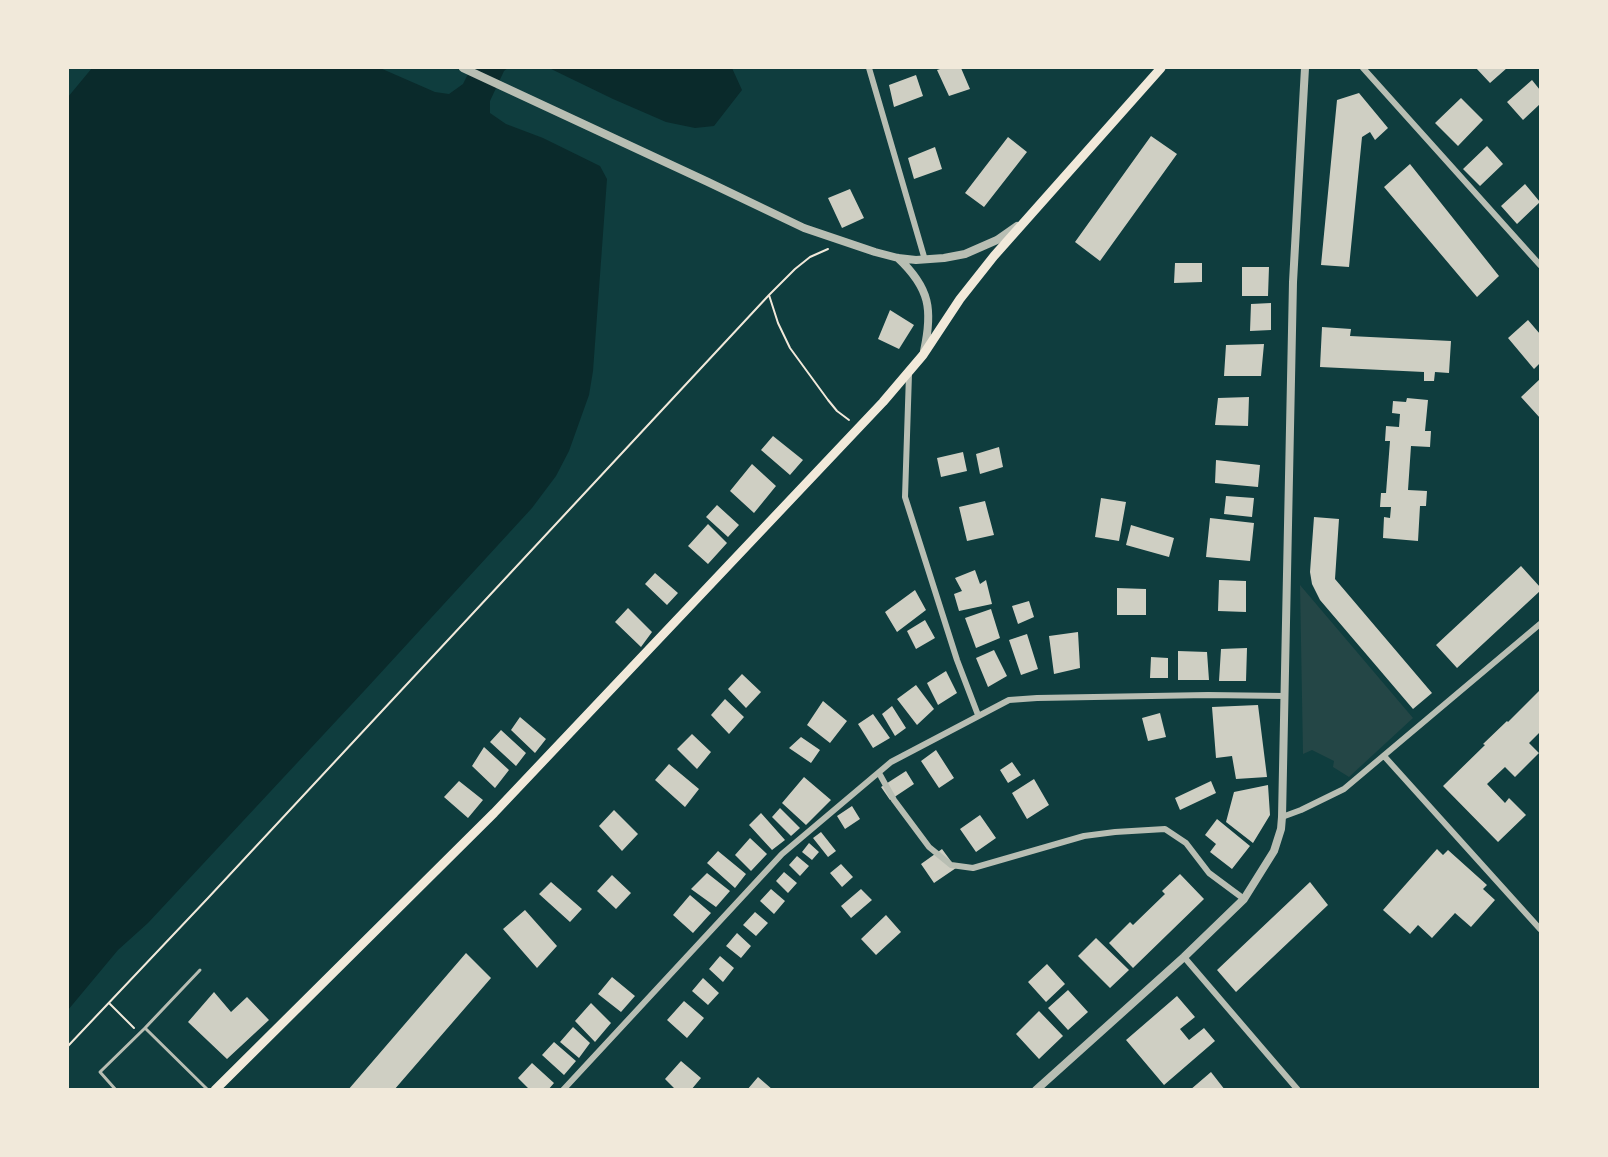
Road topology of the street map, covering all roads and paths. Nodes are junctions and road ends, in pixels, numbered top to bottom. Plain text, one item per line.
1 (463, 68) edge
2 (869, 68) edge
3 (1161, 68) edge
4 (1305, 68) edge
5 (1363, 68) edge
6 (1026, 220) junction
7 (845, 241) junction
8 (898, 258) junction
9 (925, 260) junction
10 (1540, 265) edge
11 (769, 295) junction
12 (923, 356) junction
13 (909, 374) junction
14 (860, 427) junction
15 (1540, 624) edge
16 (1284, 696) junction
17 (978, 715) junction
18 (1384, 756) junction
19 (879, 773) junction
20 (1282, 817) junction
21 (1244, 899) junction
22 (1540, 929) edge
23 (1184, 957) junction
24 (200, 970) dead end
25 (109, 1003) junction
26 (145, 1028) junction
27 (140, 1033) junction
28 (68, 1046) edge
29 (116, 1089) edge
30 (208, 1089) edge
31 (215, 1089) edge
32 (563, 1089) edge
33 (1036, 1089) edge
34 (1298, 1089) edge

1 - 7 street
2 - 9 street
3 - 6 main road
4 - 16 street
5 - 10 street
6 - 9 street
6 - 12 main road
7 - 8 street
7 - 11 path
8 - 9 street
8 - 12 street
11 - 14 path
11 - 25 path
12 - 13 main road
13 - 14 main road
13 - 17 street
14 - 31 main road
15 - 18 street
16 - 17 street
16 - 20 street
17 - 19 street
18 - 20 street
18 - 22 street
19 - 21 street
19 - 32 street
20 - 21 street
21 - 23 street
23 - 33 street
23 - 34 street
24 - 26 lane
25 - 27 path
25 - 28 path
26 - 27 lane
26 - 30 lane
27 - 29 lane

